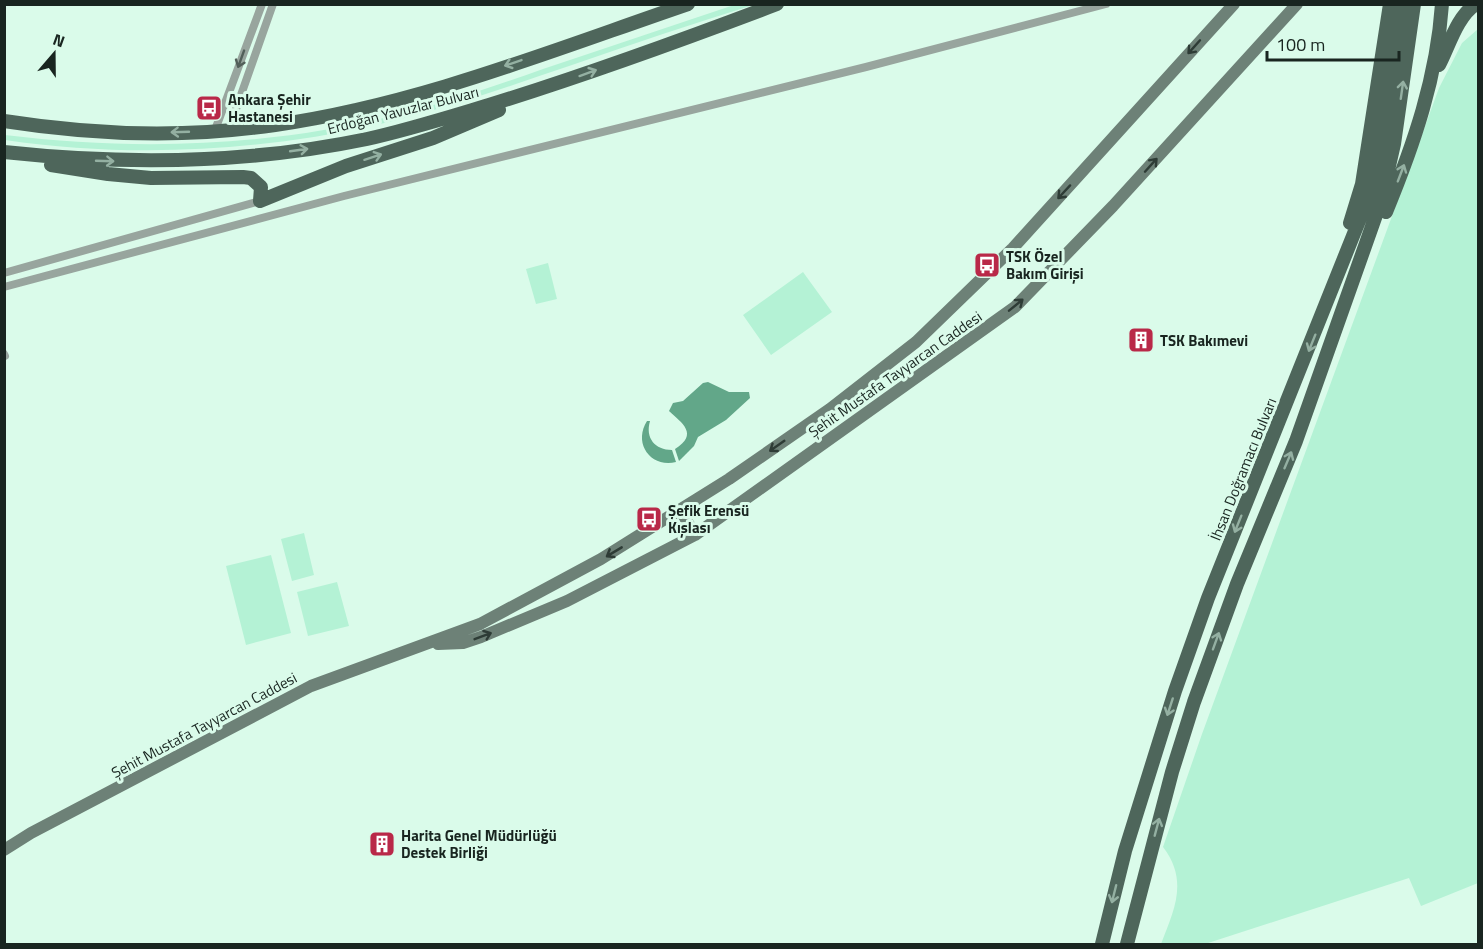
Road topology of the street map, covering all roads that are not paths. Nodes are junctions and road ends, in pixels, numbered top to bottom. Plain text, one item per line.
1 (262, 4) edge
2 (273, 4) edge
3 (688, 4) edge
4 (777, 4) edge
5 (784, 4) edge
6 (1106, 4) edge
7 (1297, 4) edge
8 (1390, 4) edge
9 (1400, 4) edge
10 (1414, 4) edge
11 (1442, 4) edge
12 (1476, 4) edge
13 (1226, 7) edge
14 (759, 11) junction
15 (561, 83) junction
16 (1430, 83) junction
17 (4, 121) edge
18 (222, 130) junction
19 (4, 154) edge
20 (260, 201) junction
21 (4, 273) edge
22 (4, 287) edge
23 (1320, 323) junction
24 (1332, 344) junction
25 (681, 511) junction
26 (695, 535) junction
27 (425, 645) junction
28 (4, 850) edge
29 (1102, 945) edge
30 (1127, 945) edge

1 -> 18 street
2 - 18 street
3 -> 18 main road, Erdoğan Yavuzlar Bulvarı
4 - 14 main road, Erdoğan Yavuzlar Bulvarı
5 - 14 main road, Erdoğan Yavuzlar Bulvarı
6 - 22 street
26 -> 7 main road, Şehit Mustafa Tayyarcan Caddesi
8 - 23 main road
9 - 23 main road, İhsan Doğramacı Bulvarı
24 -> 10 main road
11 - 16 main road
12 - 16 main road
13 -> 25 main road, Şehit Mustafa Tayyarcan Caddesi
15 -> 14 main road, Erdoğan Yavuzlar Bulvarı
19 -> 15 main road, Erdoğan Yavuzlar Bulvarı
20 -> 15 main road
24 -> 16 main road
18 -> 17 main road, Erdoğan Yavuzlar Bulvarı
19 - 20 main road
20 - 21 street
23 -> 29 main road, İhsan Doğramacı Bulvarı
30 -> 24 main road
25 - 26 main road
25 -> 27 main road, Şehit Mustafa Tayyarcan Caddesi
27 -> 26 main road, Şehit Mustafa Tayyarcan Caddesi
27 - 28 main road, Şehit Mustafa Tayyarcan Caddesi

